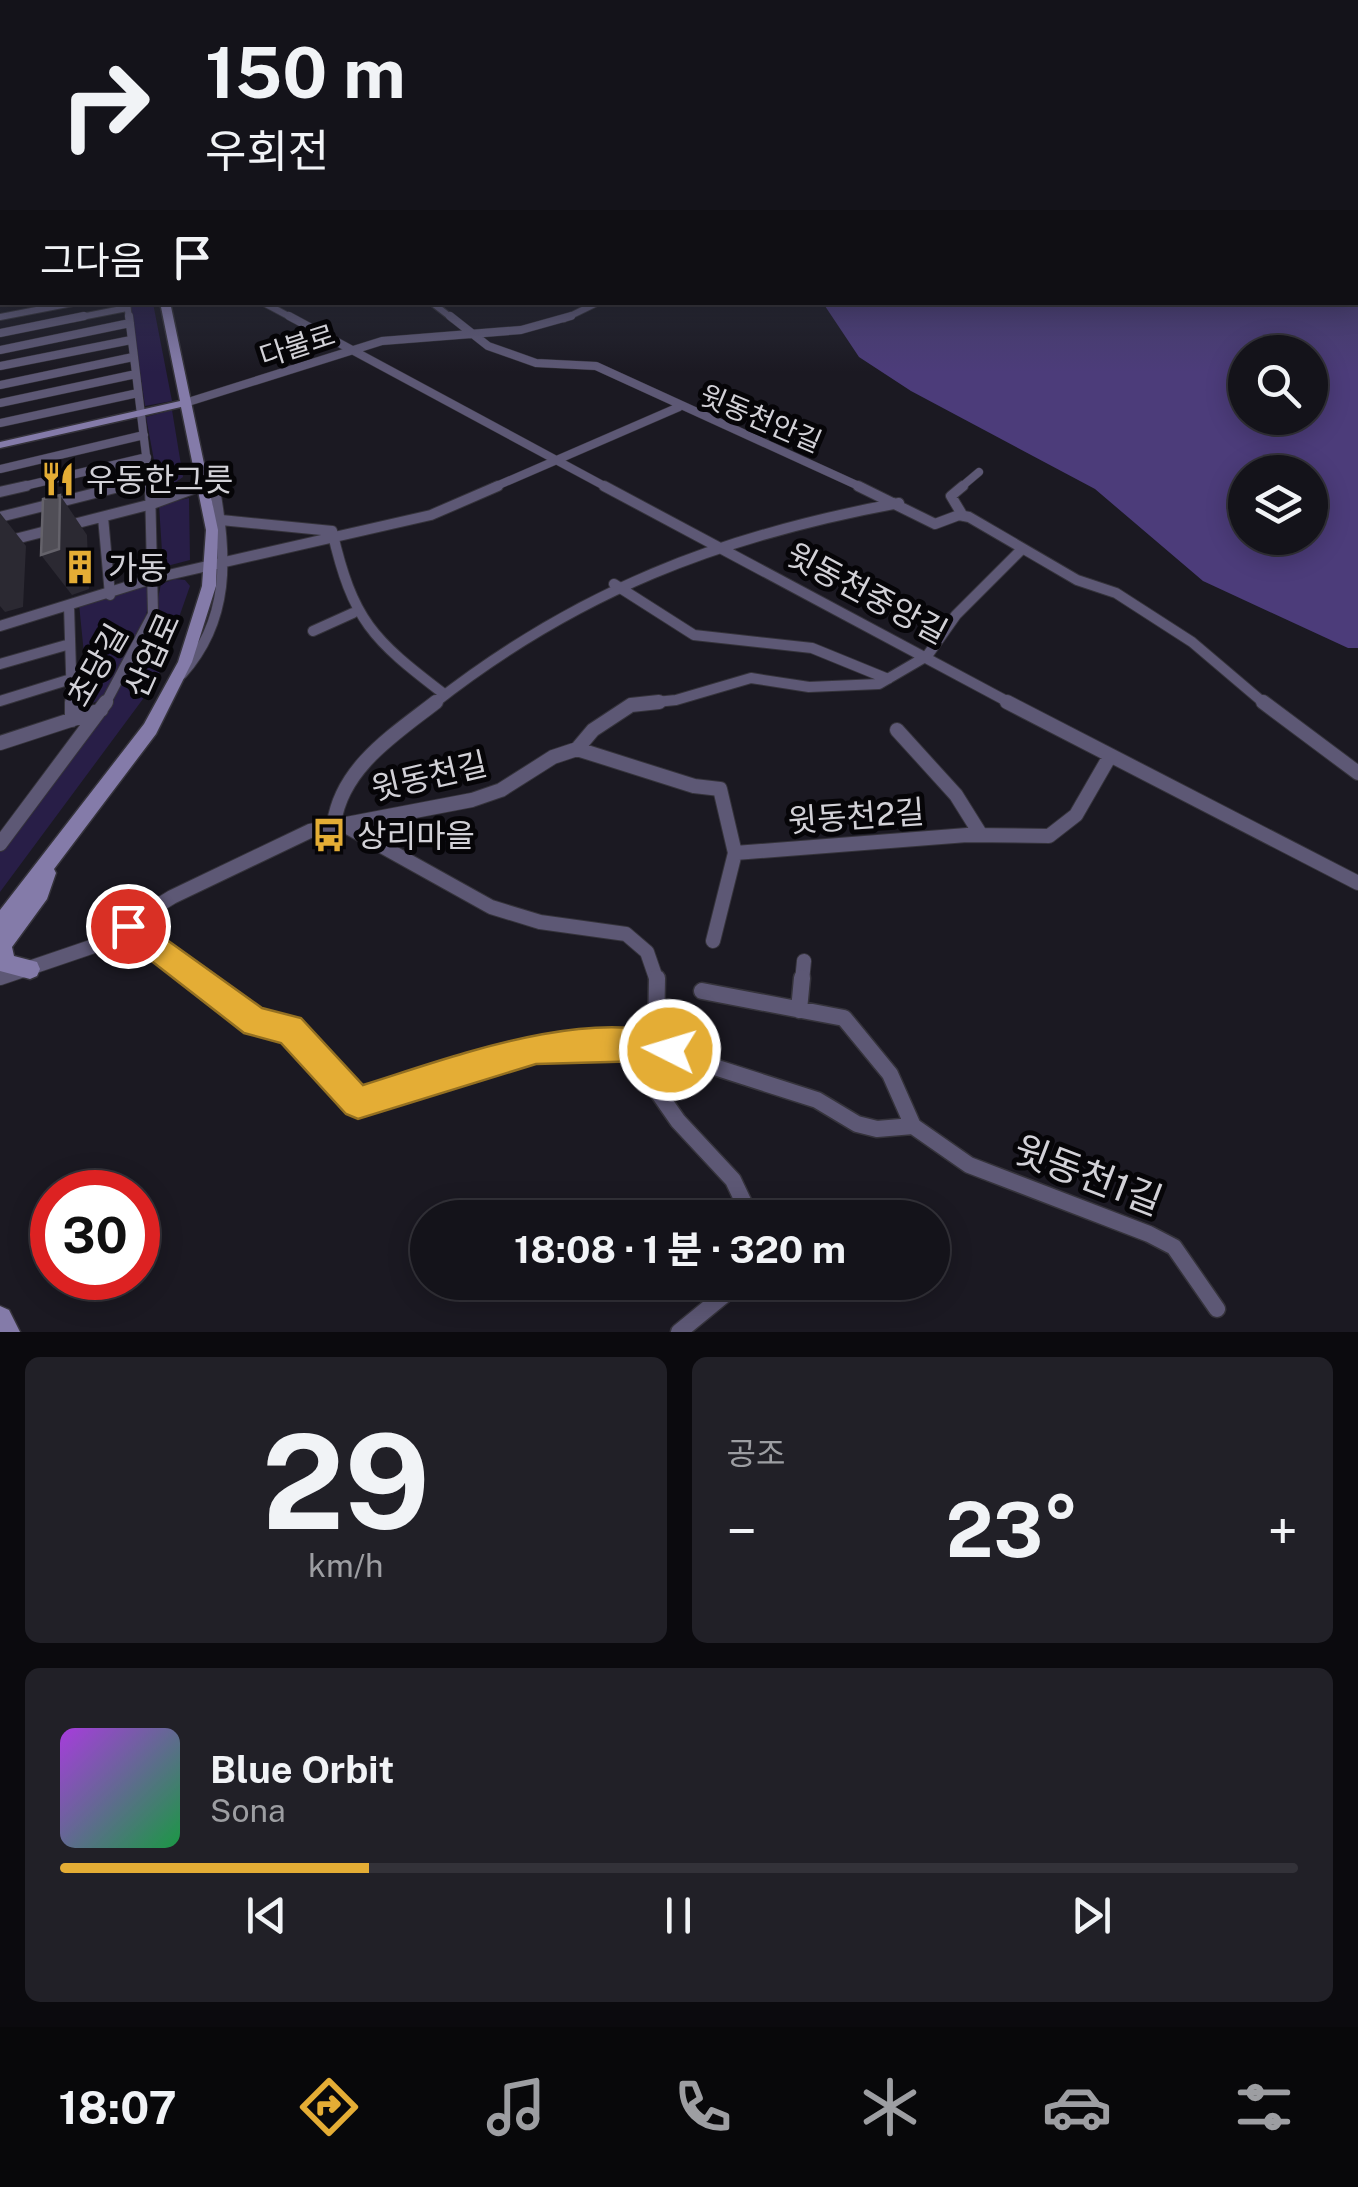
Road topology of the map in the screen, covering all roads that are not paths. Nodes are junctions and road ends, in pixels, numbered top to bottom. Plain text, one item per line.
1 (62, 305) edge
2 (127, 305) edge
3 (163, 305) edge
4 (268, 305) edge
5 (435, 305) edge
6 (592, 305) edge
7 (0, 317) edge
8 (130, 324) junction
9 (0, 333) edge
10 (476, 336) junction
11 (131, 340) junction
12 (0, 350) edge
13 (352, 350) junction
14 (134, 357) junction
15 (0, 366) edge
16 (136, 374) junction
17 (0, 385) edge
18 (138, 393) junction
19 (0, 403) edge
20 (181, 404) junction
21 (679, 407) junction
22 (142, 413) junction
23 (0, 423) edge
24 (144, 435) junction
25 (0, 446) edge
26 (146, 457) junction
27 (559, 462) junction
28 (0, 468) edge
29 (978, 472) dead end
30 (149, 479) junction
31 (199, 487) junction
32 (0, 492) edge
33 (899, 502) junction
34 (152, 504) junction
35 (0, 516) edge
36 (963, 516) junction
37 (104, 517) junction
38 (221, 520) junction
39 (334, 540) junction
40 (0, 543) edge
41 (711, 545) junction
42 (1022, 549) junction
43 (213, 564) junction
44 (156, 578) junction
45 (614, 584) junction
46 (110, 594) junction
47 (68, 606) junction
48 (353, 613) junction
49 (0, 626) edge
50 (313, 631) dead end
51 (70, 644) junction
52 (928, 656) junction
53 (0, 664) edge
54 (71, 679) junction
55 (888, 679) junction
56 (444, 694) junction
57 (0, 701) edge
58 (101, 710) junction
59 (72, 720) junction
60 (897, 730) dead end
61 (0, 743) edge
62 (577, 750) junction
63 (1110, 756) junction
64 (1358, 773) edge
65 (337, 823) junction
66 (981, 835) junction
67 (0, 844) edge
68 (736, 853) junction
69 (51, 861) junction
70 (1356, 877) edge
71 (0, 908) edge
72 (0, 925) edge
73 (128, 926) junction
74 (713, 941) dead end
75 (804, 961) dead end
76 (30, 969) junction
77 (0, 978) edge
78 (702, 991) dead end
79 (799, 1010) junction
80 (658, 1046) junction
81 (914, 1126) junction
82 (745, 1200) edge
83 (718, 1300) edge
84 (1217, 1309) dead end
85 (678, 1332) edge

1 - 7 street
2 - 8 street, 초당길
2 - 9 street
3 - 20 street, 산업로
4 - 13 street, 윗동천중앙길
5 - 10 street, 윗동천안길
6 - 10 street, 다불로
8 - 11 street, 초당길
8 - 12 street
10 - 13 street, 다불로
10 - 21 street, 윗동천안길
11 - 14 street, 초당길
11 - 15 street
13 - 20 street, 다불로
13 - 27 street, 윗동천중앙길
14 - 16 street, 초당길
14 - 17 street
16 - 18 street, 초당길
16 - 19 street
18 - 22 street, 초당길
18 - 23 street
20 - 22 street
20 - 31 street, 산업로
21 - 27 street
21 - 33 street, 윗동천안길
22 - 24 street, 초당길
22 - 25 street
24 - 26 street, 초당길
24 - 28 street
26 - 30 street, 초당길
26 - 32 street
27 - 39 street
27 - 41 street, 윗동천중앙길
29 - 36 street
30 - 34 street, 초당길
30 - 35 street
31 - 34 street
31 - 38 street
31 - 43 street, 산업로
33 - 36 street, 윗동천안길
33 - 41 street
34 - 37 street
34 - 44 street, 초당길
36 - 42 street, 윗동천안길
37 - 40 street
37 - 46 street
38 - 39 street
38 - 43 street
39 - 43 street
39 - 48 street
41 - 45 street
41 - 52 street, 윗동천중앙길
42 - 52 street
42 - 64 street, 윗동천안길
43 - 44 street
43 - 69 street, 산업로
43 - 71 street, 산업로
44 - 46 street
44 - 58 street, 초당길
45 - 55 street
45 - 56 street
46 - 47 street
47 - 49 street
47 - 51 street
48 - 50 street
48 - 56 street
51 - 53 street
51 - 54 street
52 - 55 street, 윗동천길
52 - 63 street, 윗동천중앙길
54 - 57 street
54 - 59 street
55 - 62 street, 윗동천길
56 - 65 street
58 - 59 street
58 - 67 street, 초당길
59 - 61 street
60 - 66 street, 윗동천2길
62 - 65 street, 윗동천길
62 - 68 street
63 - 66 street, 윗동천2길
63 - 70 street, 윗동천중앙길
65 - 73 street, 윗동천길
65 - 80 street
66 - 68 street, 윗동천2길
68 - 74 street
69 - 72 street, 산업로
69 - 76 street
73 - 76 street, 윗동천길
73 - 80 street
75 - 79 street
76 - 77 street, 윗동천길
78 - 79 street
79 - 81 street
80 - 81 street
80 - 82 street
81 - 84 street, 윗동천1길
83 - 85 street

